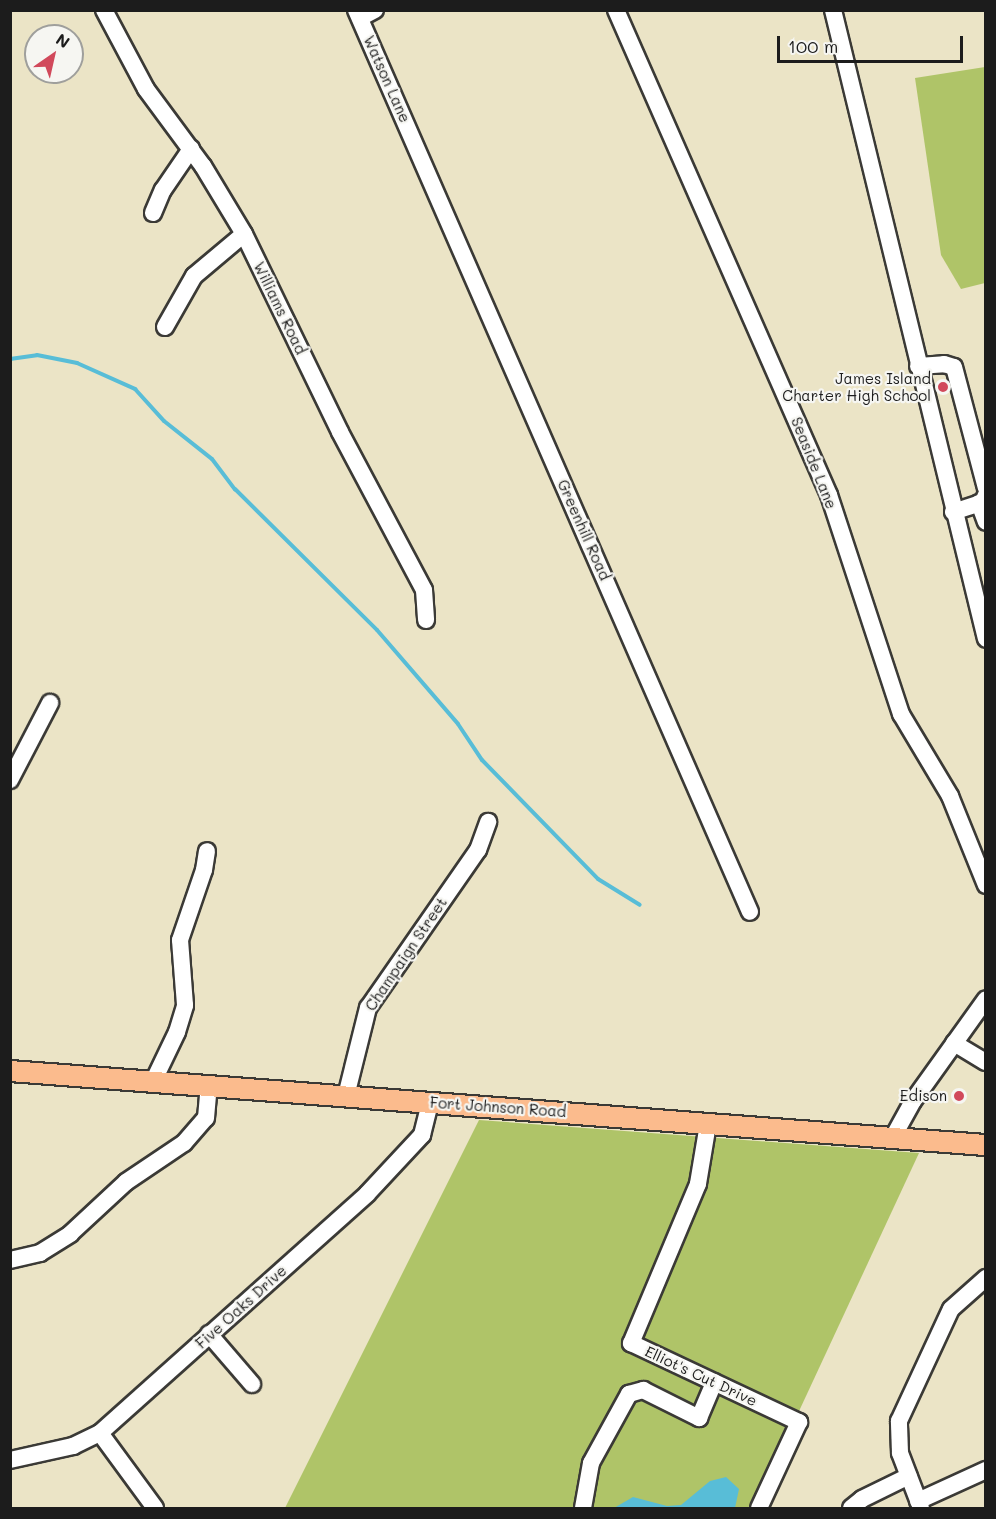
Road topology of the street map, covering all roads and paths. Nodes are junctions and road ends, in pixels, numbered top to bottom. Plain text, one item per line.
1 (104, 10) edge
2 (616, 10) edge
3 (834, 10) edge
4 (364, 13) edge
5 (417, 147) joint
6 (191, 149) junction
7 (153, 213) dead end
8 (244, 234) junction
9 (165, 327) dead end
10 (918, 366) junction
11 (983, 496) edge
12 (953, 512) junction
13 (986, 522) edge
14 (426, 620) dead end
15 (986, 639) edge
16 (50, 702) dead end
17 (10, 780) edge
18 (488, 822) dead end
19 (207, 850) dead end
20 (986, 885) edge
21 (750, 912) dead end
22 (986, 999) edge
23 (954, 1043) junction
24 (986, 1062) edge
25 (10, 1071) edge
26 (154, 1080) junction
27 (209, 1084) junction
28 (346, 1096) junction
29 (430, 1103) junction
30 (708, 1124) junction
31 (892, 1139) junction
32 (986, 1145) edge
33 (10, 1260) edge
34 (986, 1278) edge
35 (209, 1334) junction
36 (714, 1382) junction
37 (252, 1384) dead end
38 (100, 1433) junction
39 (10, 1460) edge
40 (986, 1470) edge
41 (909, 1476) junction
42 (920, 1505) edge
43 (155, 1509) edge
44 (583, 1509) edge
45 (759, 1509) edge
46 (851, 1509) edge

1 - 6 street, Williams Road
2 - 20 street, Seaside Lane
3 - 10 street
4 - 5 street, Watson Lane
5 - 21 street, Greenhill Road
6 - 7 street
6 - 8 street, Williams Road
8 - 9 street
8 - 14 street, Williams Road
10 - 11 street
10 - 12 street
11 - 12 street
11 - 13 street
12 - 15 street
16 - 17 street
18 - 28 street, Champaign Street
19 - 26 street
22 - 23 street
23 - 24 street
23 - 31 street
25 - 26 main road, Fort Johnson Road
26 - 27 main road, Fort Johnson Road
27 - 28 main road, Fort Johnson Road
27 - 33 street
28 - 29 main road, Fort Johnson Road
29 - 30 main road, Fort Johnson Road
29 - 35 street, Five Oaks Drive
30 - 31 main road, Fort Johnson Road
30 - 36 street, Elliot's Cut Drive
31 - 32 main road, Fort Johnson Road
34 - 41 street
35 - 37 street
35 - 38 street, Five Oaks Drive
36 - 44 street
36 - 45 street, Elliot's Cut Drive
38 - 39 street, Five Oaks Drive
38 - 43 street
40 - 42 street
41 - 42 street
41 - 46 street

